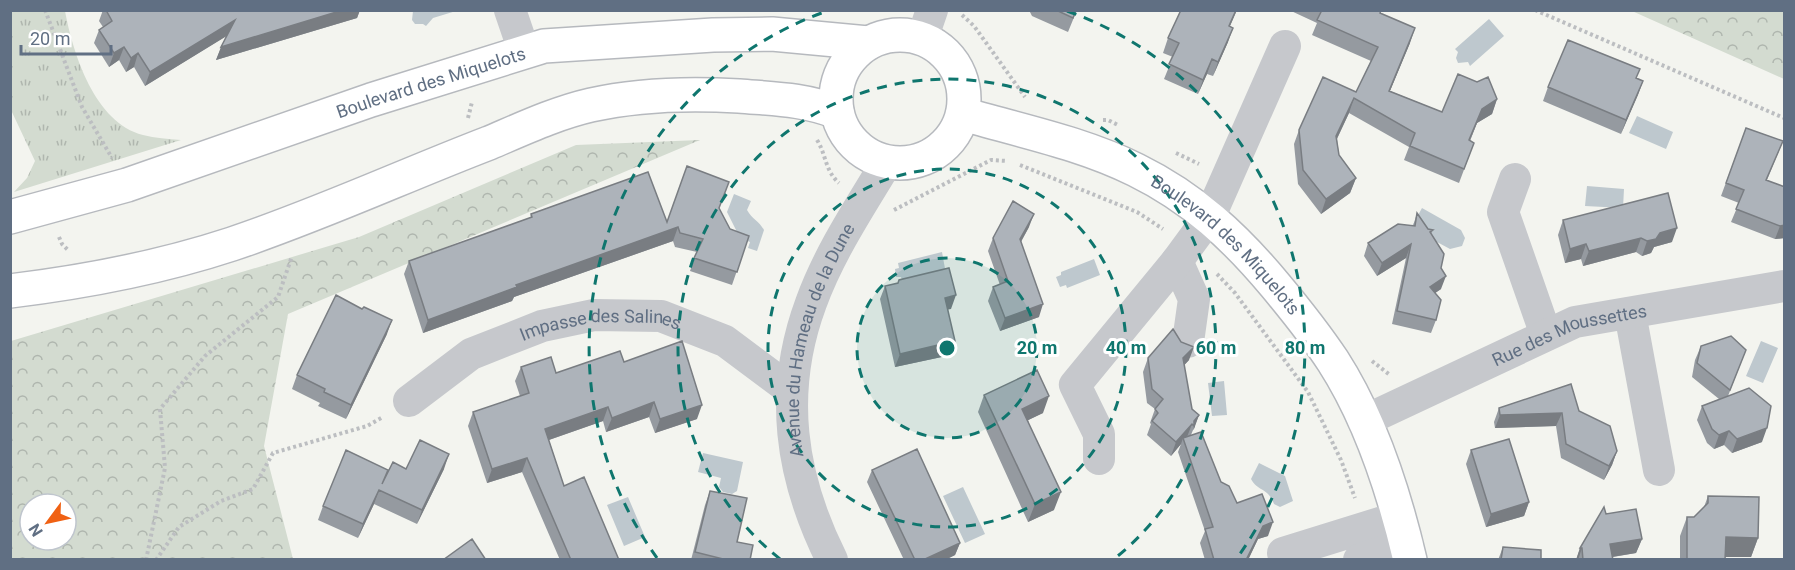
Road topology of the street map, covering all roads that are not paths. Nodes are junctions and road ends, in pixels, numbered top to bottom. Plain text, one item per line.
1 (510, 10) edge
2 (927, 25) edge
3 (868, 43) junction
4 (1285, 46) dead end
5 (524, 51) junction
6 (837, 112) junction
7 (963, 114) junction
8 (887, 162) junction
9 (1515, 179) dead end
10 (1210, 216) junction
11 (10, 217) edge
12 (1181, 254) junction
13 (1785, 286) edge
14 (10, 291) edge
15 (1630, 313) junction
16 (1546, 336) junction
17 (1188, 342) edge
18 (792, 391) junction
19 (409, 401) road end
20 (1364, 421) junction
21 (1099, 459) dead end
22 (1659, 470) dead end
23 (1406, 540) edge
24 (1283, 553) dead end
25 (832, 560) edge
26 (1359, 560) edge

1 - 5 street
2 - 3 main road
2 - 7 main road
3 - 5 main road, Boulevard des Miquelots
3 - 6 main road
4 - 10 street
5 - 11 main road, Boulevard des Miquelots
6 - 8 main road
6 - 14 main road
7 - 8 main road
7 - 10 main road, Boulevard des Miquelots
8 - 18 street, Avenue du Hameau de la Dune
9 - 16 street
10 - 12 street
10 - 20 main road, Boulevard des Miquelots
12 - 17 street
12 - 21 street
13 - 15 street, Rue des Moussettes
15 - 16 street, Rue des Moussettes
15 - 22 street
16 - 20 street, Rue des Moussettes
18 - 19 street, Impasse des Salines
18 - 25 street, Avenue du Hameau de la Dune
20 - 23 main road, Boulevard des Miquelots
23 - 24 street
23 - 26 street

